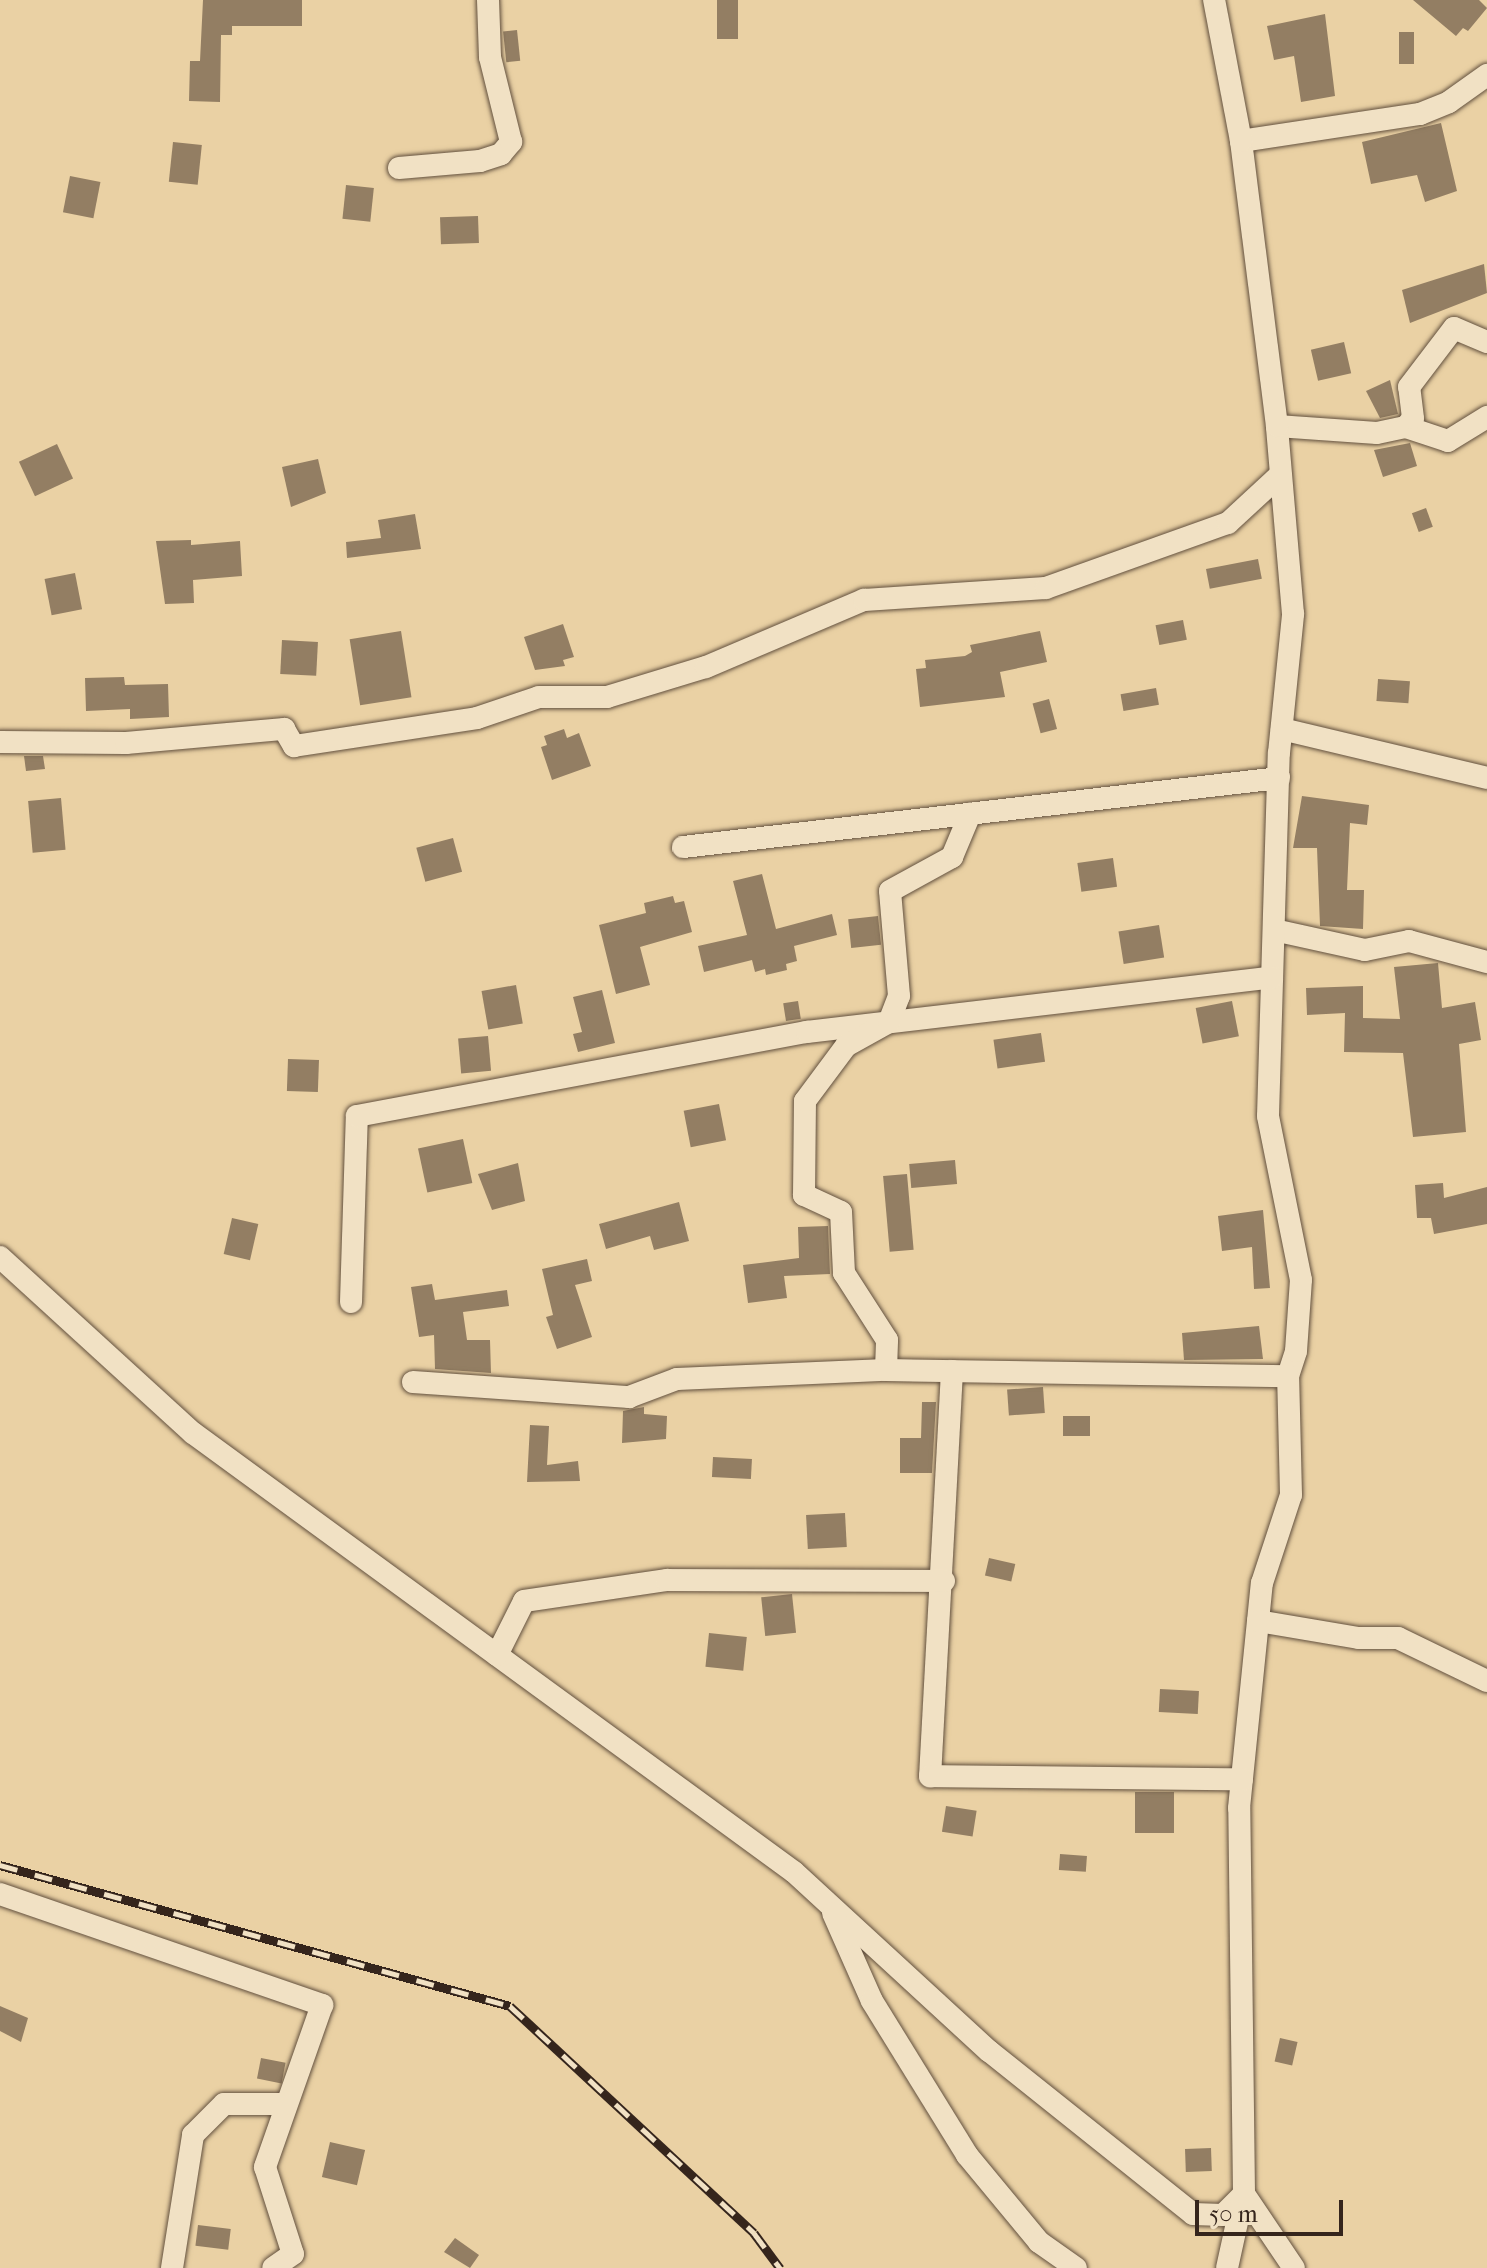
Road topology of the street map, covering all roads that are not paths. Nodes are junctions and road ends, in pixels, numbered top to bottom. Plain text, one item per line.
1 (488, 0) edge
2 (1209, 1) edge
3 (1487, 75) edge
4 (1241, 141) junction
5 (399, 168) dead end
6 (1487, 342) edge
7 (1487, 417) edge
8 (1277, 426) junction
9 (1406, 427) junction
10 (1280, 475) junction
11 (1282, 729) junction
12 (0, 742) edge
13 (1279, 778) junction
14 (1487, 778) edge
15 (970, 814) junction
16 (683, 847) dead end
17 (1274, 930) junction
18 (1487, 962) edge
19 (1272, 977) junction
20 (889, 1022) junction
21 (0, 1257) edge
22 (351, 1302) dead end
23 (886, 1370) junction
24 (952, 1371) junction
25 (1288, 1376) junction
26 (413, 1382) dead end
27 (944, 1581) junction
28 (1258, 1621) junction
29 (497, 1655) junction
30 (1487, 1681) edge
31 (1242, 1779) junction
32 (0, 1894) edge
33 (829, 1905) junction
34 (286, 2104) junction
35 (1244, 2194) junction
36 (172, 2268) edge
37 (273, 2268) edge
38 (1076, 2268) edge
39 (1227, 2268) edge
40 (1294, 2268) edge

1 - 5 street
2 - 4 street
3 - 4 street
4 - 8 street
6 - 9 street
7 - 9 street
8 - 9 street
8 - 10 street
10 - 11 street
10 - 12 street
11 - 13 street
11 - 14 street
13 - 15 street
13 - 17 street
15 - 16 street
15 - 20 street
17 - 18 street
17 - 19 street
19 - 20 street
19 - 25 street
20 - 22 street
20 - 23 street
21 - 29 street
23 - 24 street
23 - 26 street
24 - 25 street
24 - 27 street
25 - 28 street
27 - 29 street
27 - 31 street
28 - 30 street
28 - 31 street
29 - 33 street
31 - 35 street
32 - 34 street
33 - 35 street
33 - 38 street
34 - 36 street
34 - 37 street
35 - 39 street
35 - 40 street

